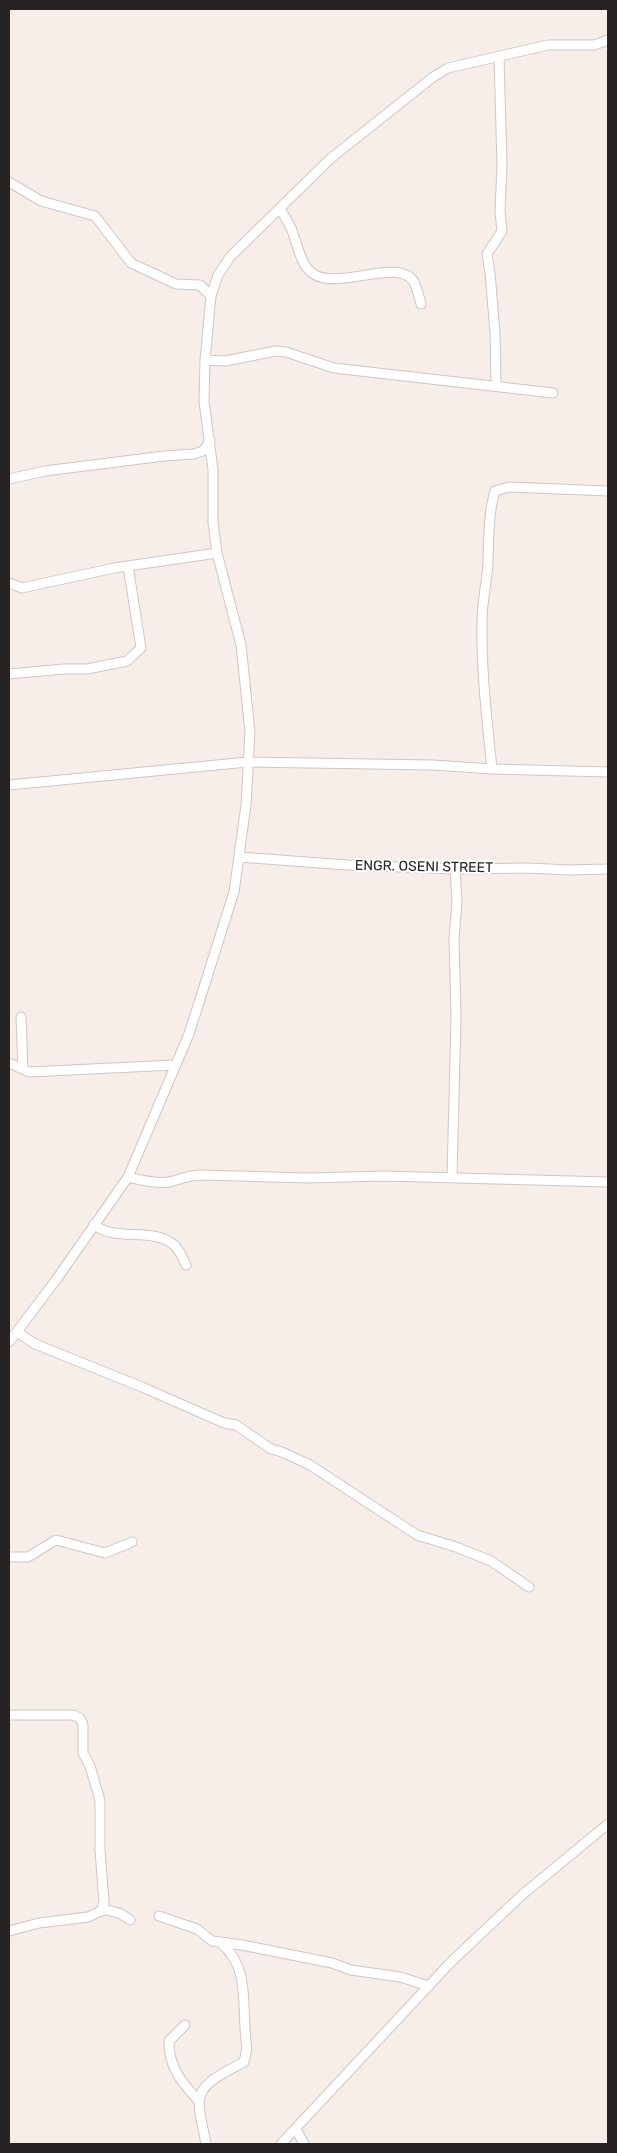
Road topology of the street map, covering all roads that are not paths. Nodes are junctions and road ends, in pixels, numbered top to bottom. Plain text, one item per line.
1 (608, 40) edge
2 (499, 56) junction
3 (9, 182) edge
4 (280, 209) junction
5 (211, 296) junction
6 (421, 304) dead end
7 (205, 360) junction
8 (496, 386) junction
9 (553, 393) dead end
10 (210, 441) junction
11 (9, 479) edge
12 (608, 490) edge
13 (217, 553) junction
14 (128, 566) junction
15 (9, 583) edge
16 (9, 674) edge
17 (248, 762) junction
18 (492, 769) junction
19 (608, 772) edge
20 (9, 785) edge
21 (239, 857) junction
22 (455, 869) junction
23 (608, 869) edge
24 (21, 1017) dead end
25 (9, 1063) edge
26 (174, 1065) junction
27 (23, 1069) junction
28 (128, 1177) junction
29 (452, 1177) junction
30 (608, 1182) edge
31 (94, 1224) junction
32 (186, 1265) dead end
33 (17, 1332) junction
34 (9, 1342) edge
35 (132, 1542) dead end
36 (9, 1557) edge
37 (529, 1587) dead end
38 (9, 1715) edge
39 (608, 1824) edge
40 (101, 1911) junction
41 (159, 1916) dead end
42 (130, 1920) dead end
43 (9, 1931) edge
44 (221, 1943) junction
45 (429, 1986) junction
46 (185, 2025) dead end
47 (198, 2100) junction
48 (296, 2129) junction
49 (206, 2144) edge
50 (281, 2144) edge
51 (304, 2144) edge

1 - 2 street
2 - 4 street
2 - 8 street
3 - 5 street
4 - 5 street
4 - 6 street
5 - 7 street
7 - 8 street
7 - 10 street
8 - 9 street
10 - 11 street
10 - 13 street
12 - 18 street
13 - 14 street
13 - 17 street
14 - 15 street
14 - 16 street
17 - 18 street
17 - 20 street
17 - 21 street
18 - 19 street
21 - 22 street, ENGR. OSENI STREET
21 - 26 street
22 - 23 street, ENGR. OSENI STREET
22 - 29 street
24 - 27 street
25 - 27 street
26 - 27 street
26 - 28 street
28 - 29 street
28 - 31 street
29 - 30 street
31 - 32 street
31 - 33 street
33 - 34 street
33 - 37 street
35 - 36 street
38 - 40 street
39 - 45 street
40 - 42 street
40 - 43 street
41 - 44 street
44 - 45 street
44 - 47 street
45 - 48 street
46 - 47 street
47 - 49 street
48 - 50 street
48 - 51 street

